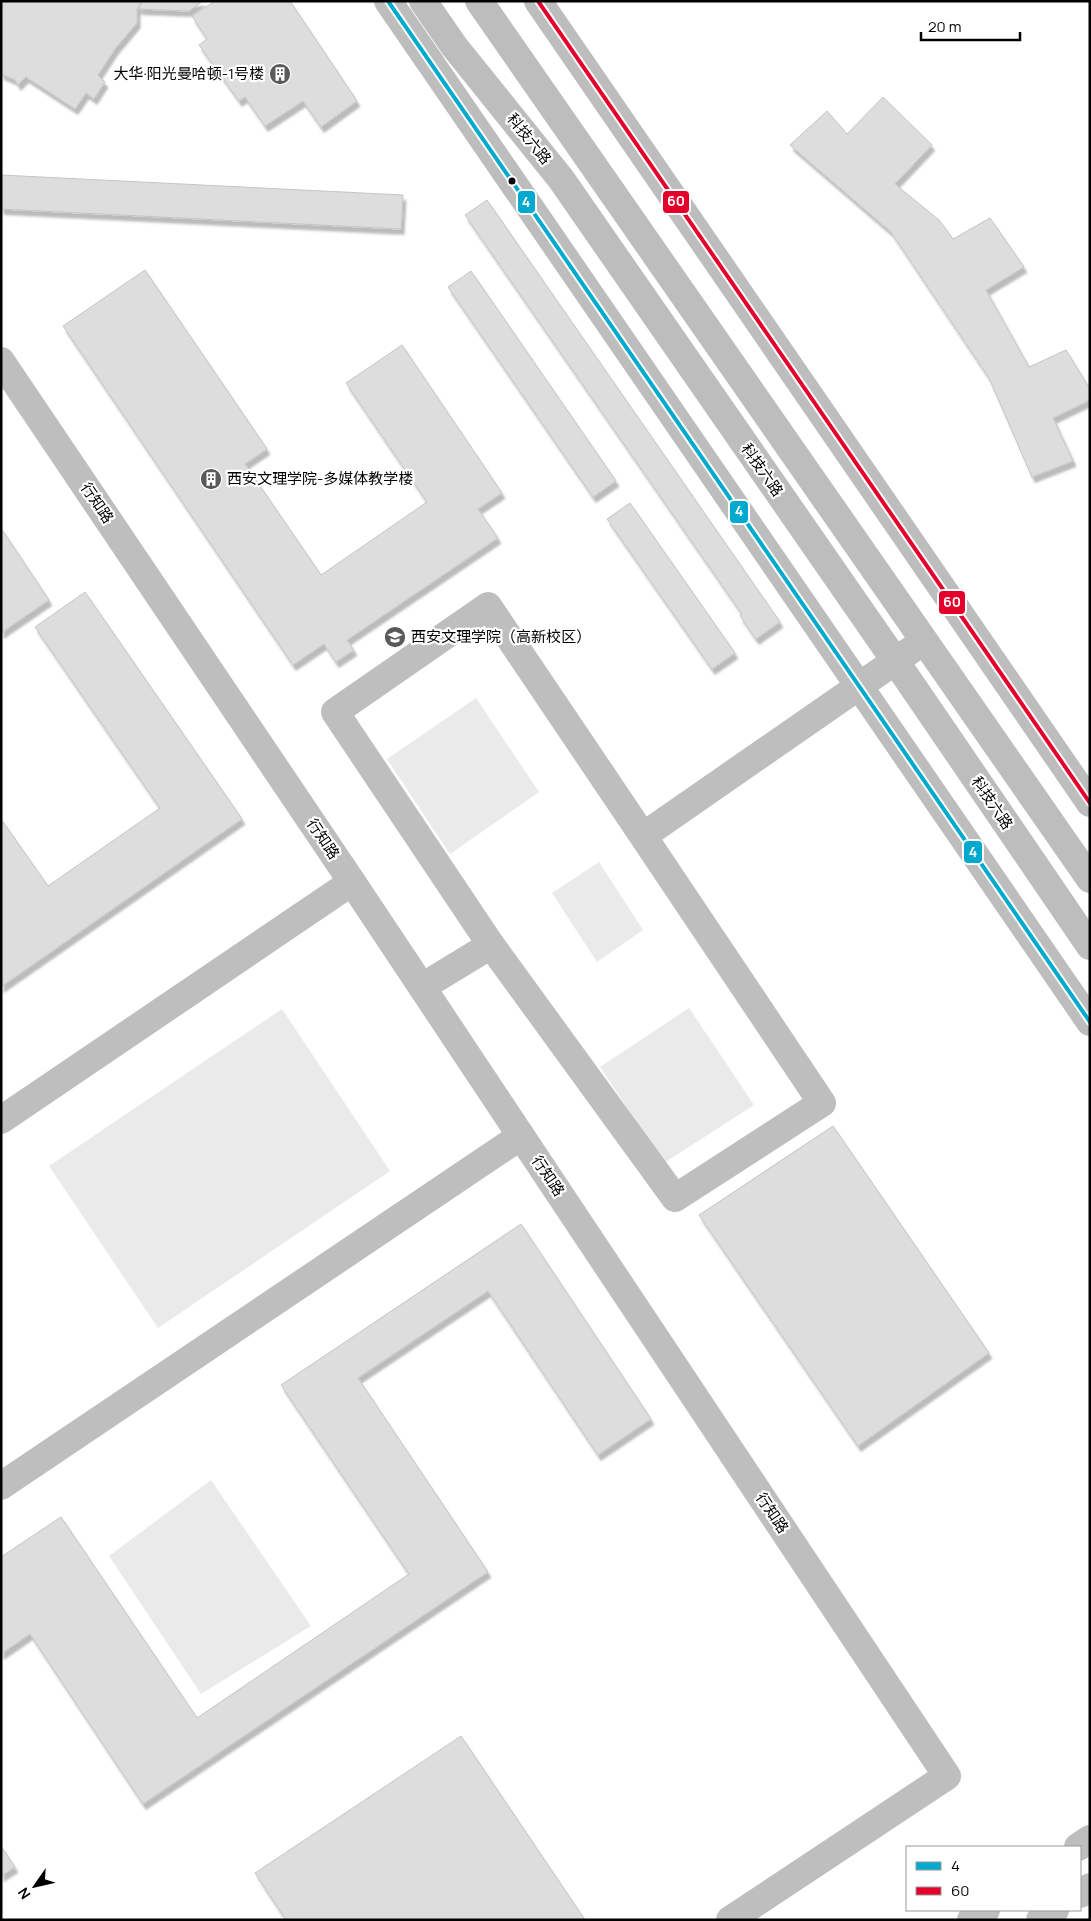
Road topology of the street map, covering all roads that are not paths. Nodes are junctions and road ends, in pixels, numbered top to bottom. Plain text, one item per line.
1 (388, 1) edge
2 (423, 1) edge
3 (479, 1) edge
4 (538, 1) edge
5 (1, 361) edge
6 (924, 641) junction
7 (896, 662) junction
8 (860, 686) junction
9 (1090, 803) edge
10 (643, 836) junction
11 (1090, 879) edge
12 (352, 882) junction
13 (491, 946) junction
14 (1090, 946) edge
15 (422, 987) junction
16 (1090, 1022) edge
17 (1, 1120) edge
18 (521, 1136) junction
19 (1, 1486) edge
20 (1090, 1839) edge
21 (1080, 1846) edge
22 (984, 1911) edge
23 (1054, 1911) edge
24 (730, 1920) edge
25 (971, 1920) edge
26 (1040, 1920) edge

1 - 8 main road
2 - 7 main road, 科技六路
3 - 6 main road
4 - 9 main road
5 - 12 street, 行知路
6 - 7 street
6 - 11 main road
7 - 8 street
7 - 14 main road, 科技六路
8 - 10 street
8 - 16 main road
10 - 13 street
10 - 13 street
12 - 15 street, 行知路
12 - 17 street
13 - 15 street
15 - 18 street, 行知路
18 - 19 street
18 - 24 street, 行知路
20 - 21 street
22 - 25 street
23 - 26 street

